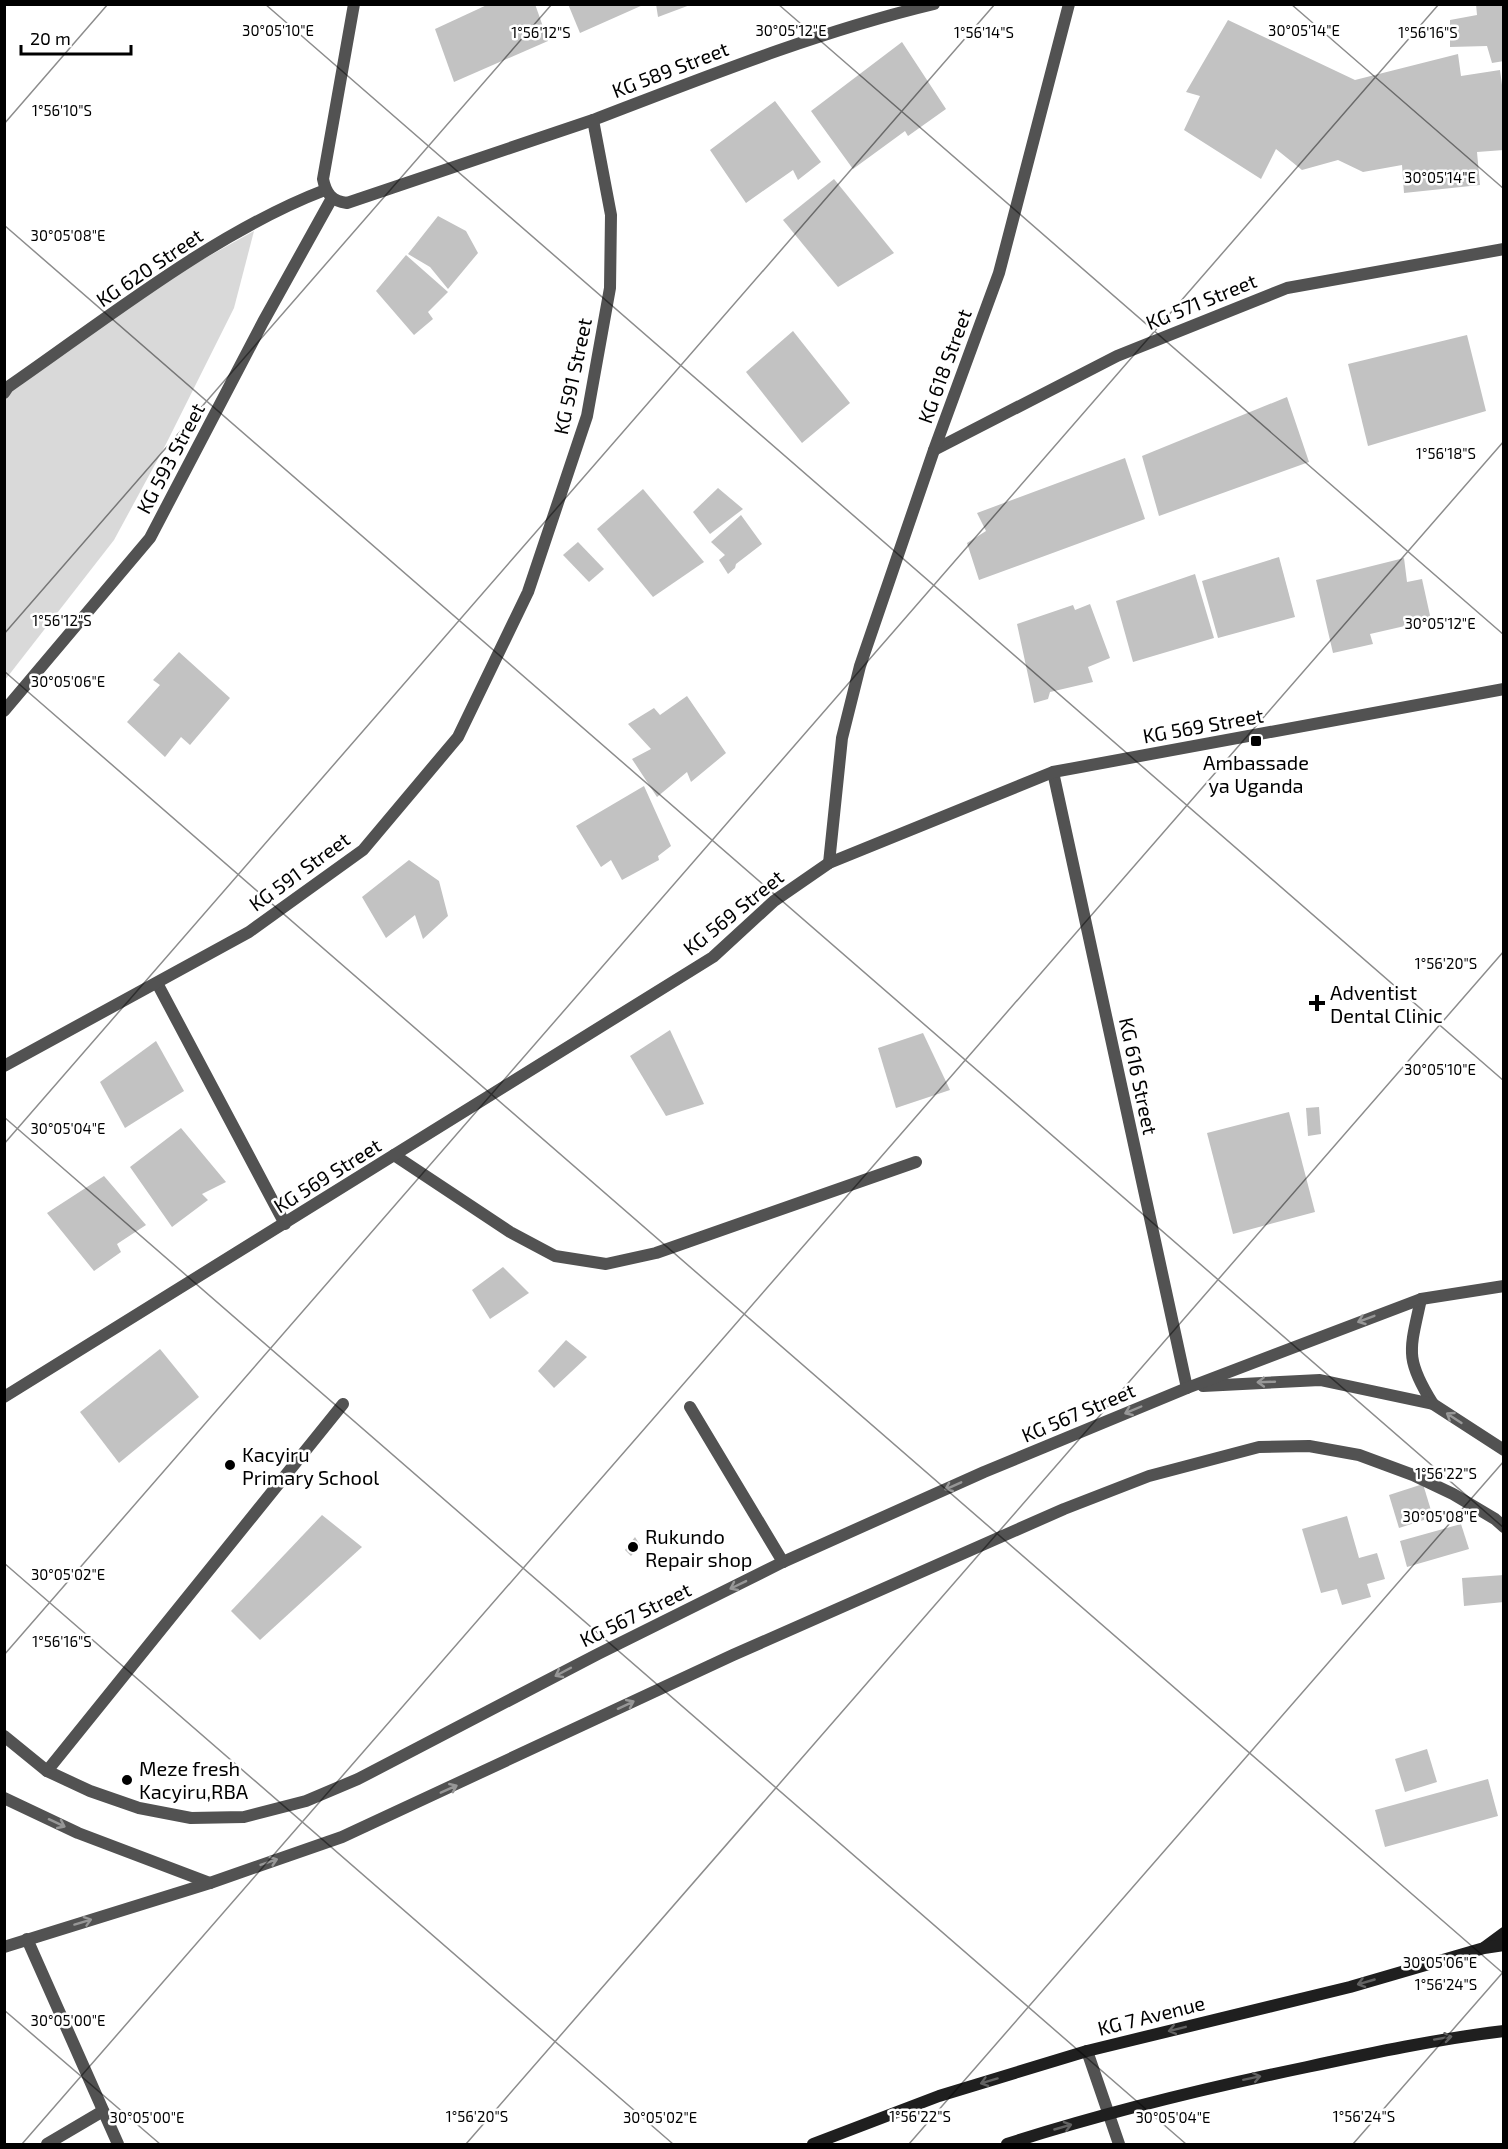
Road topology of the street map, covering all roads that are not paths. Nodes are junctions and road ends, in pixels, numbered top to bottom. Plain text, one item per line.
1 (354, 4) edge
2 (934, 4) edge
3 (1070, 4) edge
4 (593, 120) junction
5 (329, 194) junction
6 (1503, 249) edge
7 (4, 393) edge
8 (934, 450) junction
9 (1503, 689) edge
10 (4, 711) edge
11 (1053, 772) junction
12 (829, 863) junction
13 (158, 983) junction
14 (4, 1066) edge
15 (394, 1155) junction
16 (916, 1162) dead end
17 (285, 1224) junction
18 (1503, 1286) edge
19 (1421, 1299) junction
20 (1187, 1388) junction
21 (4, 1397) edge
22 (343, 1404) dead end
23 (1433, 1404) junction
24 (690, 1407) dead end
25 (1503, 1450) edge
26 (1503, 1527) edge
27 (783, 1562) junction
28 (4, 1736) edge
29 (46, 1771) junction
30 (4, 1798) edge
31 (210, 1883) junction
32 (1503, 1933) edge
33 (27, 1939) junction
34 (1503, 1945) edge
35 (4, 1947) edge
36 (1484, 1948) junction
37 (1503, 2031) edge
38 (1087, 2051) junction
39 (103, 2111) junction
40 (1108, 2114) junction
41 (47, 2145) edge
42 (118, 2145) edge
43 (813, 2145) edge
44 (1007, 2145) edge
45 (1119, 2145) edge

1 - 5 street
2 - 4 street, KG 589 Street
3 - 8 street, KG 618 Street
4 - 5 street
4 - 13 street, KG 591 Street
5 - 7 street, KG 620 Street
5 - 10 street, KG 593 Street
6 - 8 street, KG 571 Street
8 - 12 street, KG 618 Street
9 - 11 street, KG 569 Street
11 - 12 street, KG 569 Street
11 - 20 street, KG 616 Street
12 - 15 street, KG 569 Street
13 - 14 street
13 - 17 street
15 - 16 street
15 - 17 street, KG 569 Street
17 - 21 street, KG 569 Street
18 - 19 street, KG 567 Street
19 -> 20 street, KG 567 Street
19 - 23 street
23 -> 20 street
20 -> 27 street, KG 567 Street
22 - 29 street
25 -> 23 street
24 - 27 street
31 -> 26 street
27 -> 29 street, KG 567 Street
28 - 29 street, KG 567 Street
30 -> 31 street
33 -> 31 street
32 - 36 main road
33 - 35 street
33 - 39 street
34 - 36 main road, KG 7 Avenue
36 -> 38 main road, KG 7 Avenue
40 -> 37 main road
38 - 40 street
38 -> 43 main road, KG 7 Avenue
39 - 41 street
39 - 42 street
44 -> 40 main road
40 - 45 street

